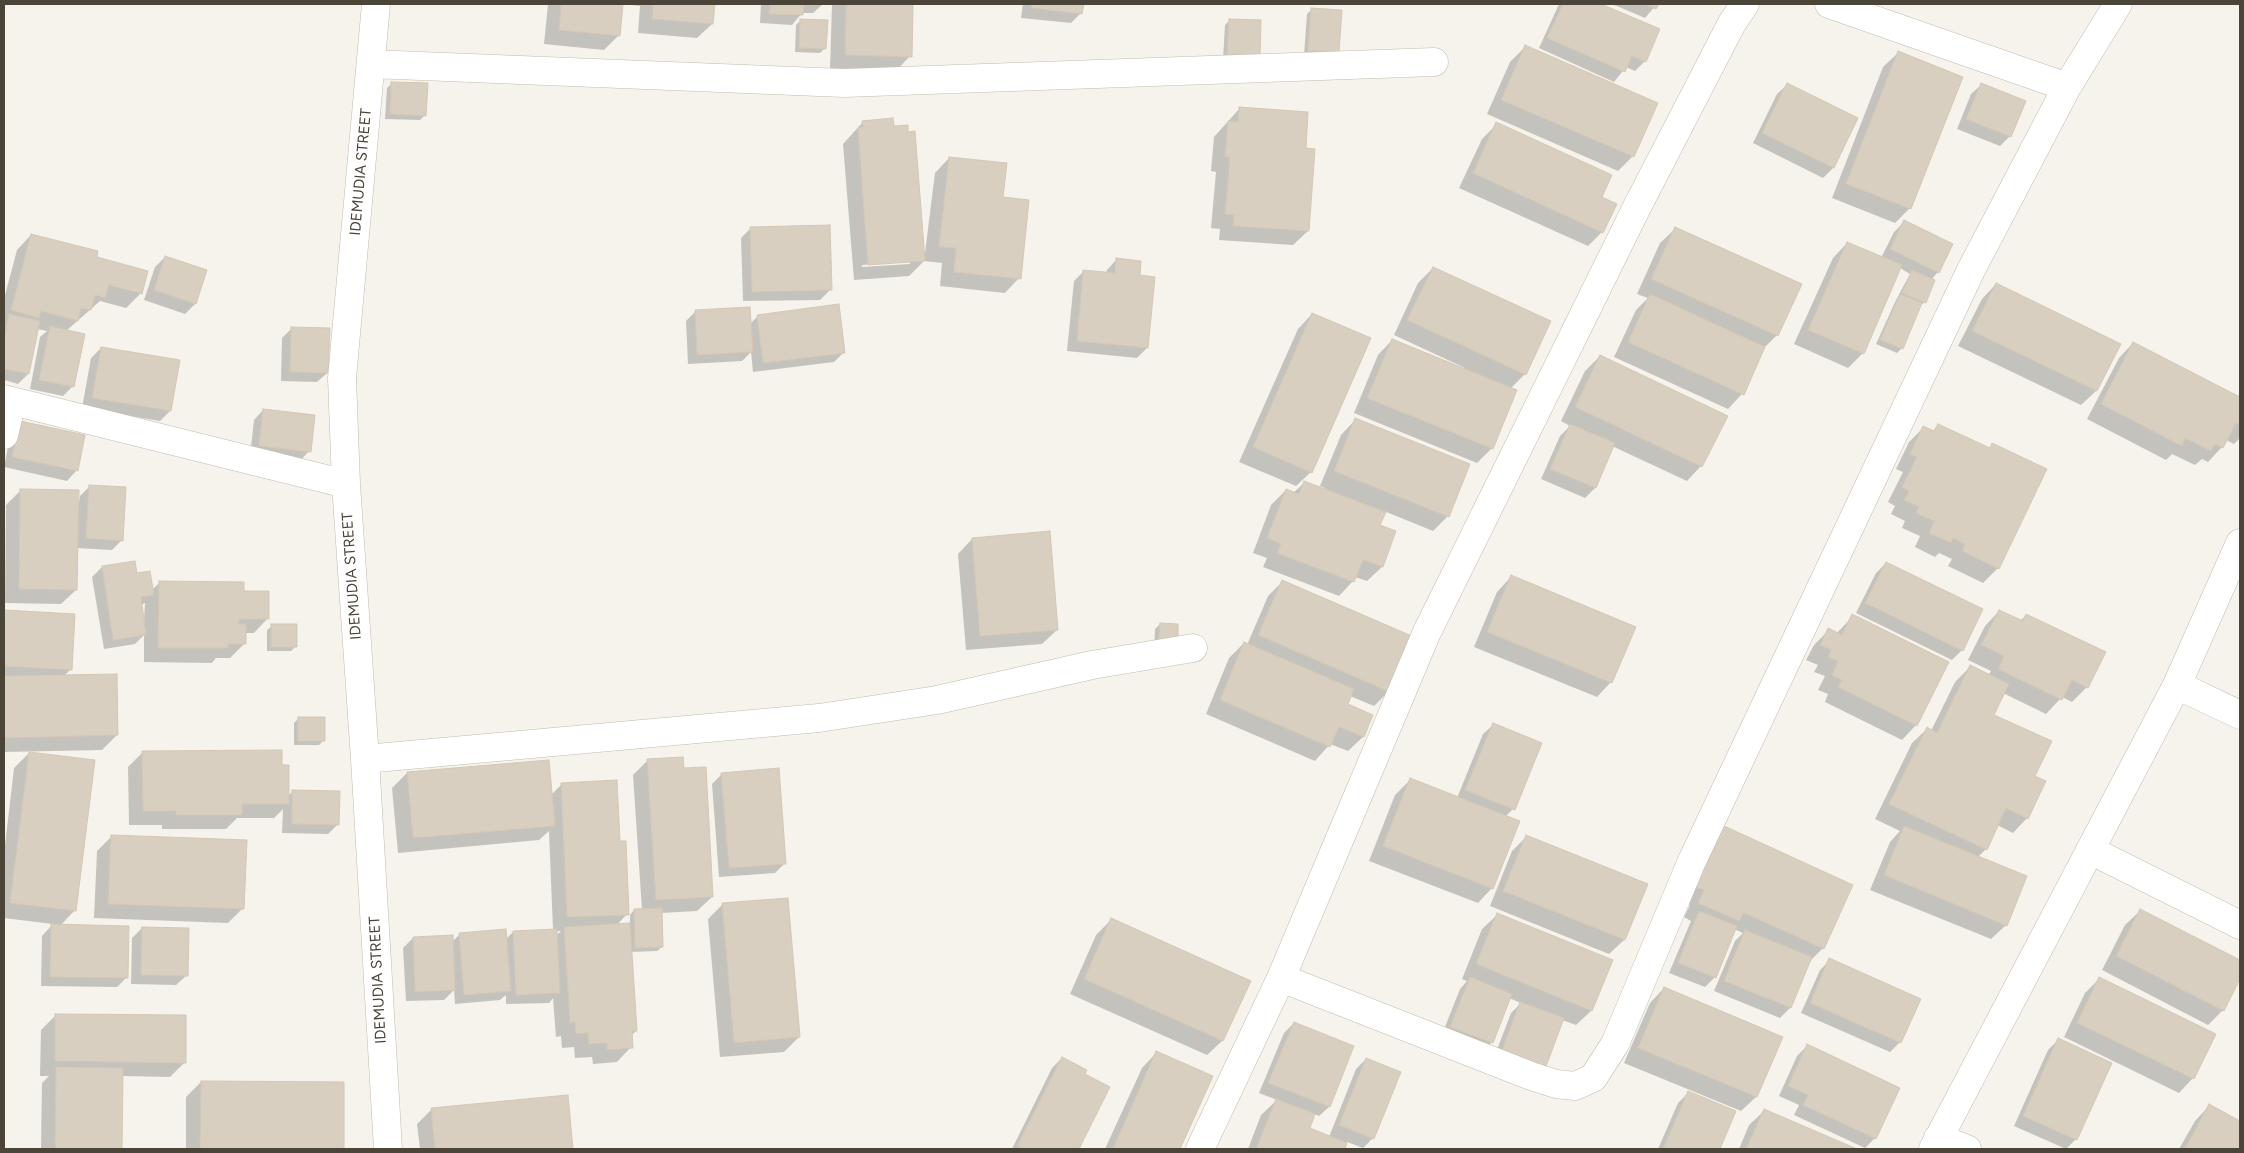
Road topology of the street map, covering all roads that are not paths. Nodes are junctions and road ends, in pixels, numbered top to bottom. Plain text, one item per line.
1 (376, 4) edge
2 (1745, 4) edge
3 (1829, 4) edge
4 (2118, 4) edge
5 (1434, 62) dead end
6 (371, 64) junction
7 (2067, 87) junction
8 (8, 400) edge
9 (4, 435) edge
10 (346, 484) junction
11 (2240, 543) edge
12 (1193, 648) dead end
13 (2177, 686) junction
14 (2239, 713) edge
15 (365, 759) junction
16 (2090, 850) junction
17 (2240, 924) edge
18 (1281, 978) junction
19 (1936, 1144) edge
20 (388, 1149) edge
21 (1200, 1149) edge
22 (1967, 1149) edge

1 - 6 street, IDEMUDIA STREET
2 - 18 street
3 - 7 street
4 - 7 street
5 - 6 street
6 - 10 street, IDEMUDIA STREET
7 - 18 street
8 - 9 street
8 - 10 street
10 - 15 street, IDEMUDIA STREET
11 - 13 street
12 - 15 street
13 - 14 street
13 - 16 street
15 - 20 street, IDEMUDIA STREET
16 - 17 street
16 - 19 street
18 - 21 street
19 - 22 street

